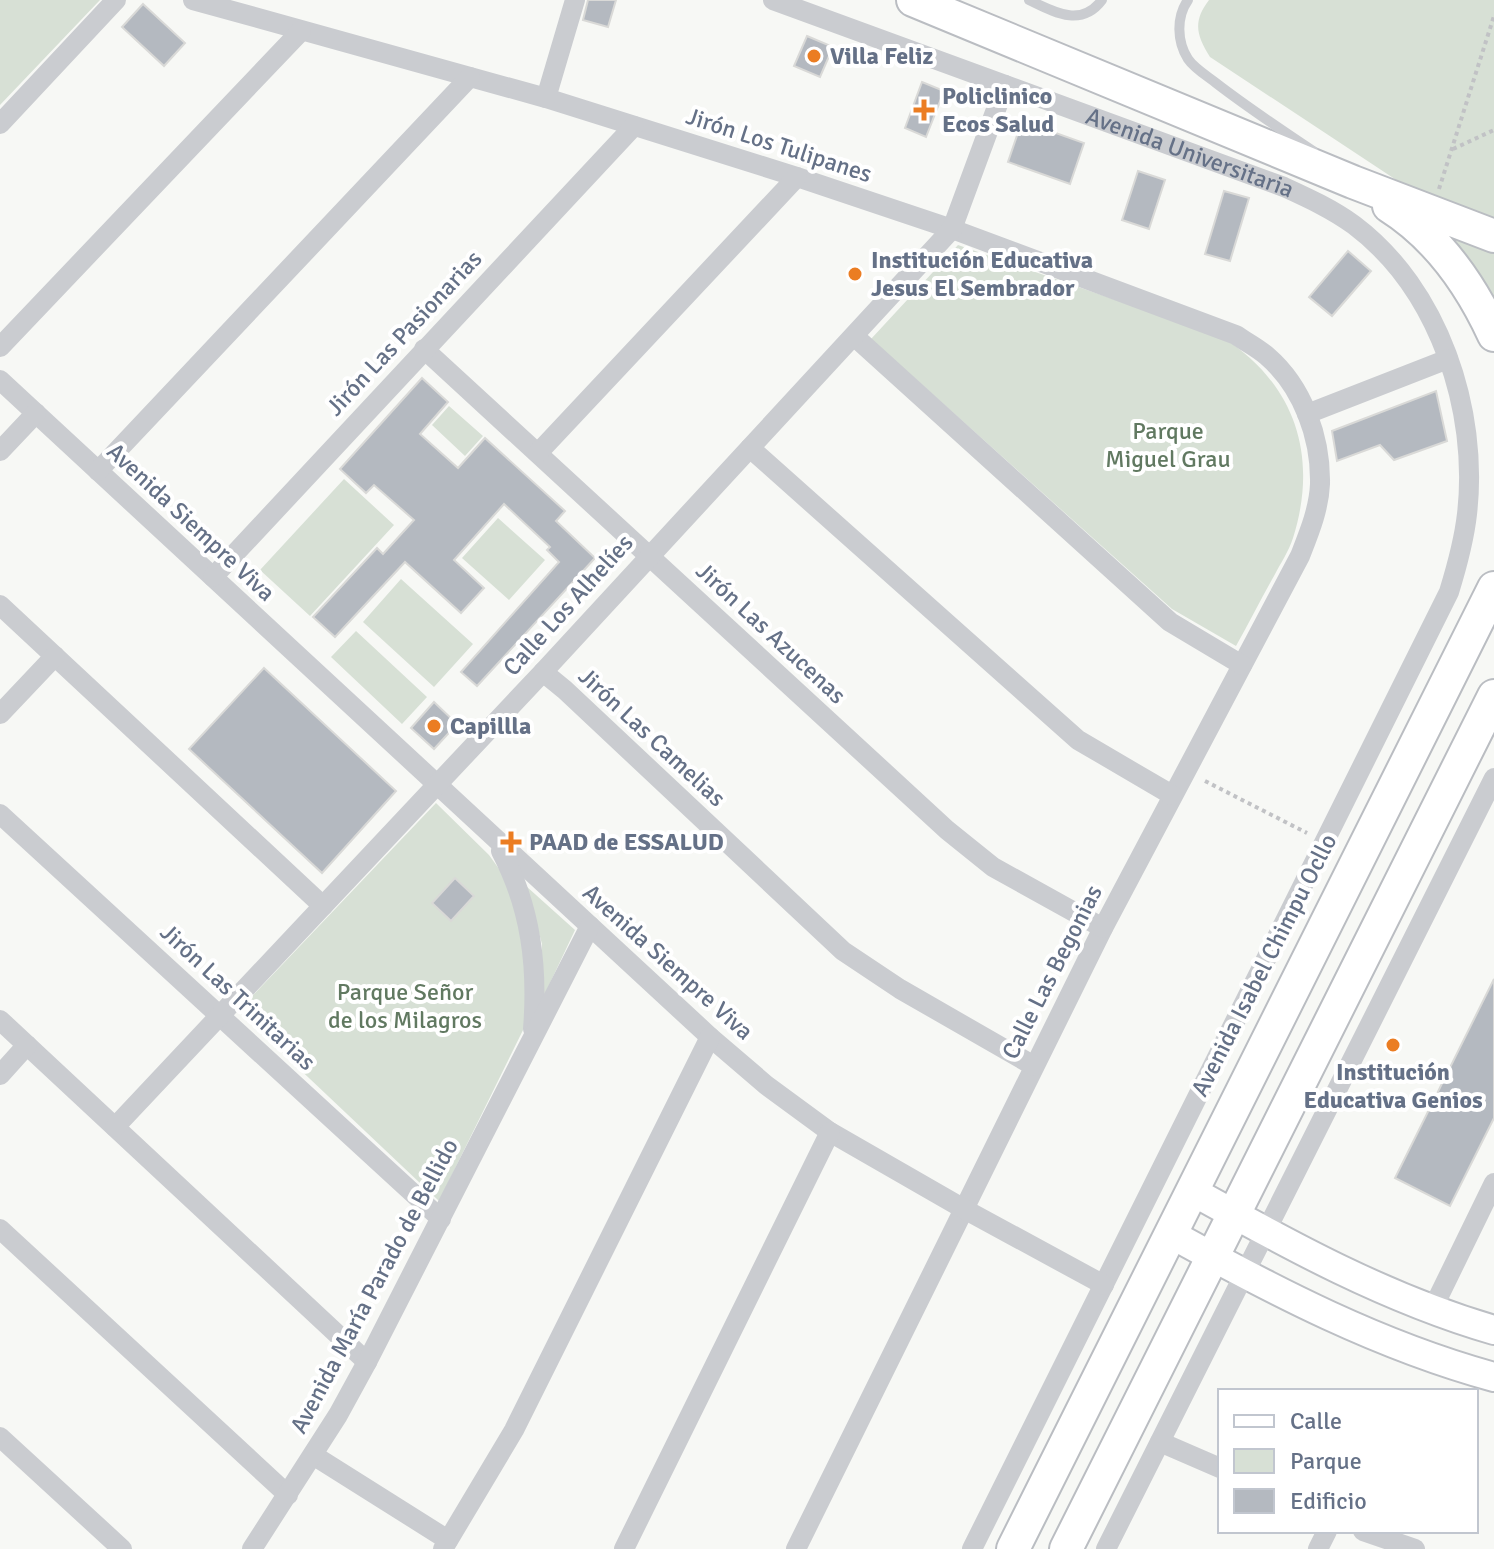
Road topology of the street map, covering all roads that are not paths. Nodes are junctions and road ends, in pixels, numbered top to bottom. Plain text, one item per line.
1 (116, 0) edge
2 (193, 0) edge
3 (575, 0) edge
4 (773, 0) edge
5 (913, 0) edge
6 (1029, 0) edge
7 (1102, 0) edge
8 (1188, 0) edge
9 (301, 31) junction
10 (470, 77) junction
11 (1005, 85) junction
12 (546, 98) junction
13 (0, 124) edge
14 (634, 126) junction
15 (797, 177) junction
16 (1353, 182) junction
17 (952, 229) junction
18 (1494, 236) edge
19 (1494, 335) edge
20 (854, 336) junction
21 (0, 347) edge
22 (424, 349) junction
23 (1448, 359) junction
24 (0, 380) edge
25 (36, 413) junction
26 (1307, 414) junction
27 (750, 448) junction
28 (0, 451) edge
29 (538, 453) junction
30 (98, 471) junction
31 (648, 555) junction
32 (213, 577) junction
33 (1494, 588) edge
34 (0, 605) edge
35 (55, 656) junction
36 (1242, 665) junction
37 (543, 672) junction
38 (1494, 696) edge
39 (0, 714) edge
40 (1494, 778) edge
41 (436, 785) junction
42 (1172, 795) junction
43 (0, 814) edge
44 (493, 837) junction
45 (323, 906) junction
46 (590, 926) junction
47 (1103, 928) junction
48 (219, 1016) junction
49 (0, 1020) edge
50 (710, 1037) junction
51 (532, 1041) junction
52 (27, 1045) junction
53 (1034, 1066) junction
54 (0, 1075) edge
55 (115, 1127) junction
56 (830, 1132) junction
57 (1160, 1173) junction
58 (1494, 1183) edge
59 (1192, 1191) junction
60 (964, 1209) junction
61 (1234, 1214) junction
62 (1138, 1216) junction
63 (441, 1219) junction
64 (0, 1229) edge
65 (1266, 1232) junction
66 (1171, 1234) junction
67 (1212, 1257) junction
68 (1244, 1275) junction
69 (1104, 1285) junction
70 (1432, 1310) junction
71 (1494, 1330) edge
72 (367, 1362) junction
73 (1494, 1377) edge
74 (0, 1437) edge
75 (1160, 1442) junction
76 (313, 1455) junction
77 (1218, 1467) edge
78 (288, 1495) junction
79 (1369, 1533) edge
80 (445, 1544) edge
81 (122, 1549) edge
82 (252, 1549) edge
83 (624, 1549) edge
84 (796, 1549) edge
85 (972, 1549) edge
86 (1013, 1549) edge
87 (1066, 1549) edge
88 (1106, 1549) edge
89 (1415, 1549) edge

1 - 13 street
2 - 9 street, Jirón Los Tulipanes
3 - 12 street
4 - 11 street, Avenida Universitaria
5 - 16 main road, Avenida Universitaria
6 - 7 lane
8 - 16 lane
9 - 10 street, Jirón Los Tulipanes
9 - 21 street
10 - 12 street, Jirón Los Tulipanes
10 - 30 street
11 - 17 street, Calle Los Alhelíes
11 - 23 street, Avenida Universitaria
12 - 14 street, Jirón Los Tulipanes
14 - 15 street, Jirón Los Tulipanes
14 - 22 street, Jirón Las Pasionarias
15 - 17 street, Jirón Los Tulipanes
15 - 29 street
16 - 18 main road, Avenida Universitaria
16 - 19 main road
17 - 20 street, Calle Los Alhelíes
17 - 26 street, Jirón Los Tulipanes
20 - 27 street, Calle Los Alhelíes
20 - 36 street
22 - 29 street, Jirón Las Azucenas
22 - 32 street, Jirón Las Pasionarias
23 - 26 street
23 - 57 street, Avenida Isabel Chimpu Ocllo
24 - 25 street, Avenida Siempre Viva
25 - 28 street
25 - 30 street, Avenida Siempre Viva
26 - 36 street, Calle Las Begonias
27 - 31 street, Calle Los Alhelíes
27 - 42 street
29 - 31 street, Jirón Las Azucenas
30 - 32 street, Avenida Siempre Viva
31 - 37 street, Calle Los Alhelíes
31 - 47 street, Jirón Las Azucenas
32 - 41 street, Avenida Siempre Viva
33 - 59 main road, Avenida Isabel Chimpu Ocllo
34 - 35 street
35 - 39 street
35 - 45 street
36 - 42 street, Calle Las Begonias
37 - 41 street, Calle Los Alhelíes
37 - 53 street, Jirón Las Camelias
38 - 61 main road
40 - 65 street
41 - 44 street, Avenida Siempre Viva
41 - 45 street, Calle Los Alhelíes
42 - 47 street, Calle Las Begonias
43 - 48 street, Jirón Las Trinitarias
44 - 46 street, Avenida Siempre Viva
44 - 51 street, Avenida María Parado de Bellido
45 - 48 street, Calle Los Alhelíes
46 - 50 street, Avenida Siempre Viva
46 - 51 street, Avenida María Parado de Bellido
47 - 53 street, Calle Las Begonias
48 - 55 street, Calle Los Alhelíes
48 - 63 street, Jirón Las Trinitarias
49 - 52 street
50 - 56 street, Avenida Siempre Viva
50 - 80 street
51 - 63 street, Avenida María Parado de Bellido
52 - 54 street
52 - 55 street
53 - 60 street, Calle Las Begonias
55 - 72 street
56 - 60 street, Avenida Siempre Viva
56 - 83 street
57 - 59 street
57 - 62 street, Avenida Isabel Chimpu Ocllo
58 - 70 street
59 - 61 street
59 - 66 main road, Avenida Isabel Chimpu Ocllo
60 - 69 street, Avenida Siempre Viva
60 - 84 street, Calle Las Begonias
61 - 65 street
61 - 67 main road
62 - 66 street
62 - 69 street, Avenida Isabel Chimpu Ocllo
63 - 72 street, Avenida María Parado de Bellido
64 - 78 street
65 - 68 street
65 - 70 street
66 - 67 street
66 - 86 main road, Avenida Isabel Chimpu Ocllo
67 - 68 street
67 - 87 main road
68 - 73 street
68 - 75 street
69 - 85 street, Avenida Isabel Chimpu Ocllo
70 - 71 street
72 - 76 street, Avenida María Parado de Bellido
74 - 81 street
75 - 77 street
75 - 88 street
76 - 78 street, Avenida María Parado de Bellido
76 - 80 street
78 - 82 street, Avenida María Parado de Bellido
79 - 89 street

